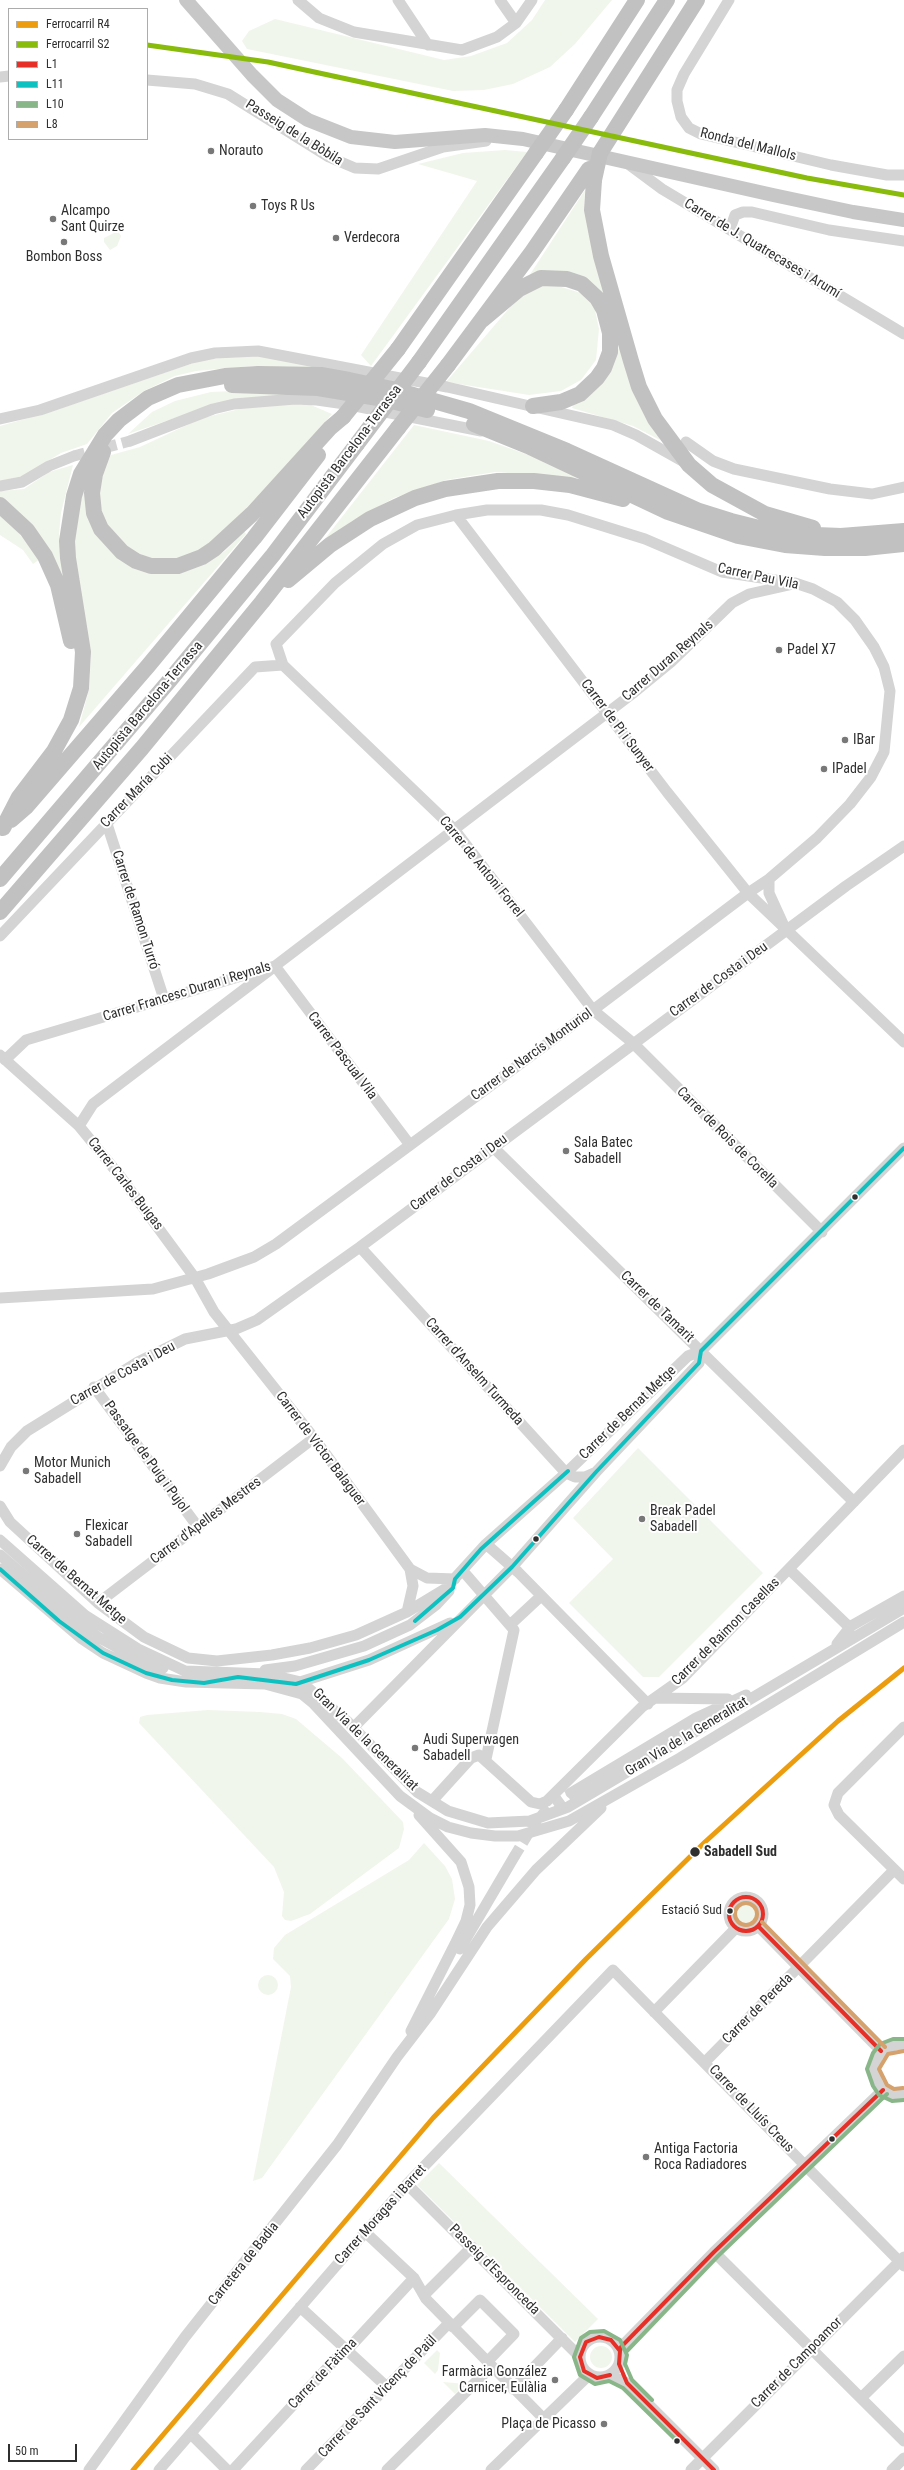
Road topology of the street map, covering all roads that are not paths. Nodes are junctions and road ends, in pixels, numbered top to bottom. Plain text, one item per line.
1 (186, 0) edge
2 (298, 0) edge
3 (398, 0) edge
4 (500, 0) edge
5 (532, 0) edge
6 (637, 0) edge
7 (667, 0) edge
8 (697, 0) edge
9 (729, 0) edge
10 (516, 23) junction
11 (428, 45) junction
12 (148, 80) edge
13 (510, 137) junction
14 (623, 160) junction
15 (591, 174) junction
16 (904, 175) edge
17 (904, 220) edge
18 (730, 229) junction
19 (904, 241) edge
20 (482, 320) junction
21 (904, 334) edge
22 (533, 406) junction
23 (0, 419) edge
24 (337, 424) junction
25 (502, 435) junction
26 (130, 441) tunnel mouth
27 (686, 442) dead end
28 (74, 456) tunnel mouth
29 (690, 465) junction
30 (0, 486) edge
31 (904, 487) edge
32 (0, 505) edge
33 (668, 512) junction
34 (456, 515) junction
35 (904, 531) edge
36 (841, 536) junction
37 (904, 544) edge
38 (795, 583) junction
39 (262, 602) junction
40 (283, 665) junction
41 (607, 713) junction
42 (62, 736) junction
43 (850, 804) joint
44 (106, 821) junction
45 (1, 830) edge
46 (454, 830) junction
47 (904, 846) edge
48 (0, 879) edge
49 (769, 879) junction
50 (20, 888) junction
51 (748, 893) junction
52 (0, 907) edge
53 (0, 912) edge
54 (786, 930) junction
55 (0, 936) edge
56 (275, 966) junction
57 (164, 999) junction
58 (593, 1010) junction
59 (904, 1042) edge
60 (633, 1043) junction
61 (2, 1058) edge
62 (79, 1126) junction
63 (410, 1145) junction
64 (493, 1147) junction
65 (904, 1148) edge
66 (822, 1232) junction
67 (360, 1247) junction
68 (195, 1278) junction
69 (0, 1298) edge
70 (229, 1330) junction
71 (702, 1351) junction
72 (94, 1387) junction
73 (314, 1438) junction
74 (904, 1450) edge
75 (0, 1466) edge
76 (596, 1472) junction
77 (566, 1473) junction
78 (854, 1502) junction
79 (0, 1506) edge
80 (198, 1527) junction
81 (0, 1540) edge
82 (486, 1544) junction
83 (0, 1555) edge
84 (512, 1567) junction
85 (0, 1569) edge
86 (789, 1569) junction
87 (410, 1570) junction
88 (459, 1575) junction
89 (482, 1595) junction
90 (904, 1596) edge
91 (540, 1597) junction
92 (98, 1603) junction
93 (904, 1608) edge
94 (407, 1612) junction
95 (460, 1617) junction
96 (904, 1622) edge
97 (511, 1624) junction
98 (852, 1626) junction
99 (904, 1628) edge
100 (863, 1647) junction
101 (833, 1649) junction
102 (185, 1671) junction
103 (246, 1672) junction
104 (787, 1677) junction
105 (301, 1682) junction
106 (204, 1683) junction
107 (735, 1700) junction
108 (652, 1701) junction
109 (904, 1727) edge
110 (353, 1728) junction
111 (486, 1759) junction
112 (620, 1792) junction
113 (571, 1793) tunnel mouth
114 (400, 1796) junction
115 (432, 1801) junction
116 (514, 1858) tunnel mouth
117 (894, 1870) junction
118 (904, 1879) edge
119 (758, 1926) junction
120 (736, 1928) junction
121 (799, 1967) junction
122 (613, 1970) joint
123 (654, 2012) junction
124 (904, 2045) edge
125 (881, 2051) junction
126 (397, 2057) junction
127 (705, 2062) junction
128 (883, 2090) junction
129 (904, 2094) edge
130 (805, 2165) junction
131 (407, 2184) junction
132 (365, 2232) junction
133 (472, 2247) junction
134 (714, 2252) junction
135 (902, 2261) edge
136 (414, 2278) junction
137 (424, 2295) junction
138 (300, 2307) junction
139 (451, 2325) junction
140 (562, 2338) junction
141 (346, 2348) junction
142 (812, 2349) junction
143 (620, 2351) junction
144 (904, 2356) edge
145 (580, 2357) junction
146 (489, 2364) junction
147 (619, 2364) junction
148 (589, 2375) junction
149 (610, 2375) junction
150 (627, 2383) junction
151 (387, 2387) junction
152 (514, 2388) junction
153 (861, 2398) junction
154 (544, 2419) junction
155 (191, 2434) junction
156 (904, 2441) edge
157 (702, 2458) junction
158 (904, 2458) edge
159 (89, 2470) edge
160 (159, 2470) edge
161 (227, 2470) edge
162 (233, 2470) edge
163 (306, 2470) edge
164 (387, 2470) edge
165 (491, 2470) edge
166 (691, 2470) edge
167 (714, 2470) edge
168 (892, 2470) edge

1 - 13 main road
2 - 11 street
3 - 11 street
4 - 10 street
5 - 10 street
6 - 24 highway, Autopista Barcelona-Terrassa, bridge
7 - 48 highway, Autopista Barcelona-Terrassa, bridge
8 - 15 highway, bridge
9 - 16 street, Ronda del Mallols
10 - 11 street
12 - 13 street, Passeig de la Bòbila
13 - 14 main road
14 - 17 main road
14 - 18 street, Carrer de J. Quatrecases i Arumí
15 - 20 highway
15 - 29 highway
18 - 19 street
18 - 21 street, Carrer de J. Quatrecases i Arumí
20 - 22 highway
20 - 39 highway, bridge
22 - 23 street
22 - 29 street
24 - 25 highway
24 - 45 highway, Autopista Barcelona-Terrassa
25 - 26 street
25 - 33 highway
27 - 31 street
28 - 30 street
29 - 36 highway
32 - 42 highway
33 - 37 highway
33 - 39 highway
34 - 38 street, Carrer Pau Vila
34 - 40 street, Carrer de Antoni Forrel
34 - 41 street, Carrer de Pi i Sunyer
35 - 36 highway
36 - 42 highway
38 - 41 street, Carrer Duran Reynals
38 - 43 street, Carrer Pau Vila
39 - 50 highway
40 - 44 street, Carrer María Cubi
40 - 46 street, Carrer de Antoni Forrel
41 - 46 street, Carrer Duran Reynals
41 - 51 street, Carrer de Pi i Sunyer
42 - 45 highway
43 - 49 street, Carrer de Narcís Monturiol
44 - 55 street, Carrer María Cubi
44 - 57 street, Carrer de Ramon Turró
46 - 56 street, Carrer Francesc Duran i Reynals
46 - 58 street, Carrer de Antoni Forrel
47 - 54 street, Carrer de Costa i Deu
49 - 51 street, Carrer de Narcís Monturiol
49 - 54 street
50 - 52 highway
50 - 53 highway
51 - 54 street, Carrer de Pi i Sunyer
51 - 58 street, Carrer de Narcís Monturiol
54 - 59 street, Carrer de Pi i Sunyer
54 - 60 street, Carrer de Costa i Deu
56 - 57 street, Carrer Francesc Duran i Reynals
56 - 62 street
56 - 63 street, Carrer Pascual Vila
57 - 61 street, Carrer Francesc Duran i Reynals
58 - 60 street, Carrer de Antoni Forrel
58 - 63 street, Carrer de Narcís Monturiol
60 - 64 street, Carrer de Costa i Deu
60 - 66 street, Carrer de Rois de Corella
61 - 62 street, Carrer Carles Buigas
62 - 68 street, Carrer Carles Buigas
63 - 68 street, Carrer de Narcís Monturiol
64 - 67 street, Carrer de Costa i Deu
64 - 71 street, Carrer de Tamarit
65 - 66 street, Carrer de Bernat Metge
66 - 71 street, Carrer de Bernat Metge
67 - 70 street, Carrer de Costa i Deu
67 - 77 street, Carrer d'Anselm Turmeda
68 - 69 street, Carrer de Narcís Monturiol
68 - 70 street, Carrer Carles Buigas
70 - 72 street, Carrer de Costa i Deu
70 - 73 street, Carrer de Víctor Balaguer
71 - 76 street, Carrer de Bernat Metge
71 - 77 street, Carrer de Bernat Metge
71 - 78 street, Carrer de Tamarit
72 - 75 street, Carrer de Costa i Deu
72 - 80 street, Passatge de Puig i Pujol
73 - 80 street, Carrer d'Apelles Mestres
73 - 87 street, Carrer de Víctor Balaguer
74 - 78 street, Carrer de Raimon Casellas
76 - 77 street
76 - 84 street, Carrer de Bernat Metge
77 - 82 street, Carrer de Bernat Metge
78 - 86 street, Carrer de Raimon Casellas
79 - 92 street, Carrer de Bernat Metge
80 - 92 street, Carrer d'Apelles Mestres
81 - 102 street, Gran Via de la Generalitat
82 - 84 street
82 - 88 street, Carrer de Bernat Metge
83 - 102 street
84 - 89 street, Carrer de Bernat Metge
84 - 91 street
85 - 106 street, Gran Via de la Generalitat
86 - 98 street
86 - 108 street, Carrer de Raimon Casellas
87 - 88 street
87 - 94 street, Carrer de Víctor Balaguer
88 - 89 street
88 - 94 street, Carrer de Bernat Metge
88 - 103 street, Carrer de Bernat Metge
89 - 95 street, Carrer de Bernat Metge
89 - 97 street
90 - 98 street
91 - 97 street
91 - 108 street
92 - 94 street, Carrer de Bernat Metge
93 - 101 street, Gran Via de la Generalitat
95 - 105 street
95 - 110 street, Carrer de Bernat Metge
96 - 100 street, Gran Via de la Generalitat
97 - 111 street
98 - 101 street
99 - 100 street
100 - 112 street, Gran Via de la Generalitat
101 - 104 street, Gran Via de la Generalitat
102 - 103 street, Gran Via de la Generalitat
103 - 105 street, Gran Via de la Generalitat
104 - 107 street
104 - 115 street, Gran Via de la Generalitat
105 - 106 street
105 - 110 street, Gran Via de la Generalitat
106 - 114 street, Gran Via de la Generalitat
107 - 108 street
107 - 113 street
108 - 111 street, Carrer de Raimon Casellas
109 - 117 street
110 - 115 street, Gran Via de la Generalitat
111 - 115 street
112 - 114 street, Gran Via de la Generalitat
112 - 126 street
114 - 126 street
116 - 126 street
117 - 118 street
117 - 121 street, Carrer de Pereda
119 - 120 street
119 - 120 street
119 - 121 street
120 - 123 street
121 - 125 street
121 - 127 street, Carrer de Pereda
122 - 123 street, Carrer de Lluís Creus
122 - 131 street, Carrer Moragas i Barret
123 - 127 street, Carrer de Lluís Creus
124 - 125 street
125 - 128 street
126 - 159 street, Carretera de Badia
127 - 130 street, Carrer de Lluís Creus
128 - 129 street
128 - 130 street
130 - 134 street
130 - 135 street, Carrer de Lluís Creus
131 - 132 street, Carrer Moragas i Barret
131 - 133 street, Passeig d'Espronceda
132 - 136 street
132 - 138 street, Carrer Moragas i Barret
133 - 137 street
133 - 140 street, Passeig d'Espronceda
134 - 142 street
134 - 143 street
135 - 142 street, Carrer de Campoamor
136 - 137 street
136 - 141 street, Carrer de Fàtima
137 - 139 street
138 - 141 street
138 - 155 street, Carrer Moragas i Barret
139 - 146 street
139 - 146 street, Carrer de Sant Vicenç de Paül
139 - 151 street, Carrer de Sant Vicenç de Paül
140 - 145 street, Passeig d'Espronceda
140 - 152 street
141 - 151 street
141 - 162 street, Carrer de Fàtima
142 - 153 street
142 - 157 street, Carrer de Campoamor
143 - 145 street
143 - 147 street
144 - 153 street
145 - 148 street
146 - 152 street
146 - 164 street
147 - 149 street
147 - 150 street
148 - 149 street
148 - 154 street
149 - 150 street
150 - 157 street
151 - 163 street, Carrer de Sant Vicenç de Paül
152 - 154 street
153 - 156 street
154 - 165 street
155 - 160 street, Carrer Moragas i Barret
155 - 161 street
157 - 166 street, Carrer de Campoamor
157 - 167 street
158 - 168 street

